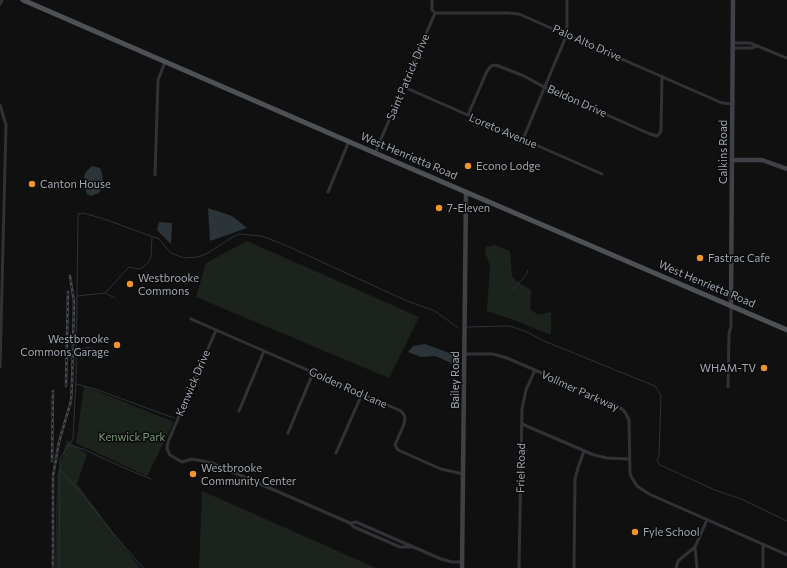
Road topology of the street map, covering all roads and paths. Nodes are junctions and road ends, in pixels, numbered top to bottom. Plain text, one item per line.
1 (2, 0) edge
2 (23, 0) edge
3 (432, 0) edge
4 (567, 0) edge
5 (733, 0) edge
6 (0, 4) edge
7 (435, 13) junction
8 (566, 34) junction
9 (733, 46) junction
10 (787, 58) edge
11 (165, 62) junction
12 (662, 76) junction
13 (404, 87) junction
14 (544, 87) junction
15 (733, 104) junction
16 (0, 106) edge
17 (468, 116) junction
18 (523, 139) junction
19 (349, 141) junction
20 (375, 153) junction
21 (732, 160) junction
22 (787, 169) edge
23 (602, 174) dead end
24 (155, 175) dead end
25 (328, 192) dead end
26 (466, 192) junction
27 (731, 305) junction
28 (191, 319) dead end
29 (216, 330) junction
30 (787, 330) edge
31 (264, 351) junction
32 (464, 354) junction
33 (0, 367) edge
34 (535, 370) junction
35 (313, 372) junction
36 (728, 387) dead end
37 (362, 394) junction
38 (239, 411) dead end
39 (522, 424) junction
40 (288, 432) dead end
41 (584, 451) junction
42 (336, 454) dead end
43 (629, 459) junction
44 (463, 474) junction
45 (707, 520) junction
46 (763, 545) junction
47 (695, 547) junction
48 (787, 554) edge
49 (462, 562) junction
50 (462, 568) edge
51 (519, 568) edge
52 (574, 568) edge
53 (676, 568) edge
54 (697, 568) edge
55 (763, 568) edge

1 - 6 street
2 - 11 main road, West Henrietta Road
3 - 7 street
4 - 8 street
5 - 9 street, Calkins Road
7 - 8 street, Palo Alto Drive
7 - 13 street, Saint Patrick Drive
8 - 12 street, Palo Alto Drive
8 - 14 street
9 - 10 street
9 - 15 street, Calkins Road
11 - 19 main road, West Henrietta Road
11 - 24 street
12 - 14 street, Beldon Drive
12 - 15 street, Palo Alto Drive
13 - 17 street, Loreto Avenue
13 - 20 street, Saint Patrick Drive
14 - 17 street, Beldon Drive
14 - 18 street
15 - 21 street, Calkins Road
16 - 33 street
17 - 18 street, Loreto Avenue
18 - 23 street, Loreto Avenue
19 - 20 main road, West Henrietta Road
19 - 25 street
20 - 26 main road, West Henrietta Road
21 - 22 street
21 - 27 street, Calkins Road
26 - 27 main road, West Henrietta Road
26 - 32 street, Bailey Road
27 - 30 main road, West Henrietta Road
27 - 36 street
28 - 29 street, Golden Rod Lane
29 - 31 street, Golden Rod Lane
29 - 49 street, Kenwick Drive
31 - 35 street, Golden Rod Lane
31 - 38 street
32 - 34 street, Vollmer Parkway
32 - 44 street, Bailey Road
34 - 39 street, Friel Road
34 - 43 street, Vollmer Parkway
35 - 37 street, Golden Rod Lane
35 - 40 street
37 - 42 street
37 - 44 street, Golden Rod Lane
39 - 41 street
39 - 51 street, Friel Road
41 - 43 street
41 - 52 street
43 - 45 street, Vollmer Parkway
44 - 49 street, Bailey Road
45 - 46 street, Vollmer Parkway
45 - 47 street
46 - 48 street, Vollmer Parkway
46 - 55 street
47 - 53 street
47 - 54 street
49 - 50 street, Bailey Road

